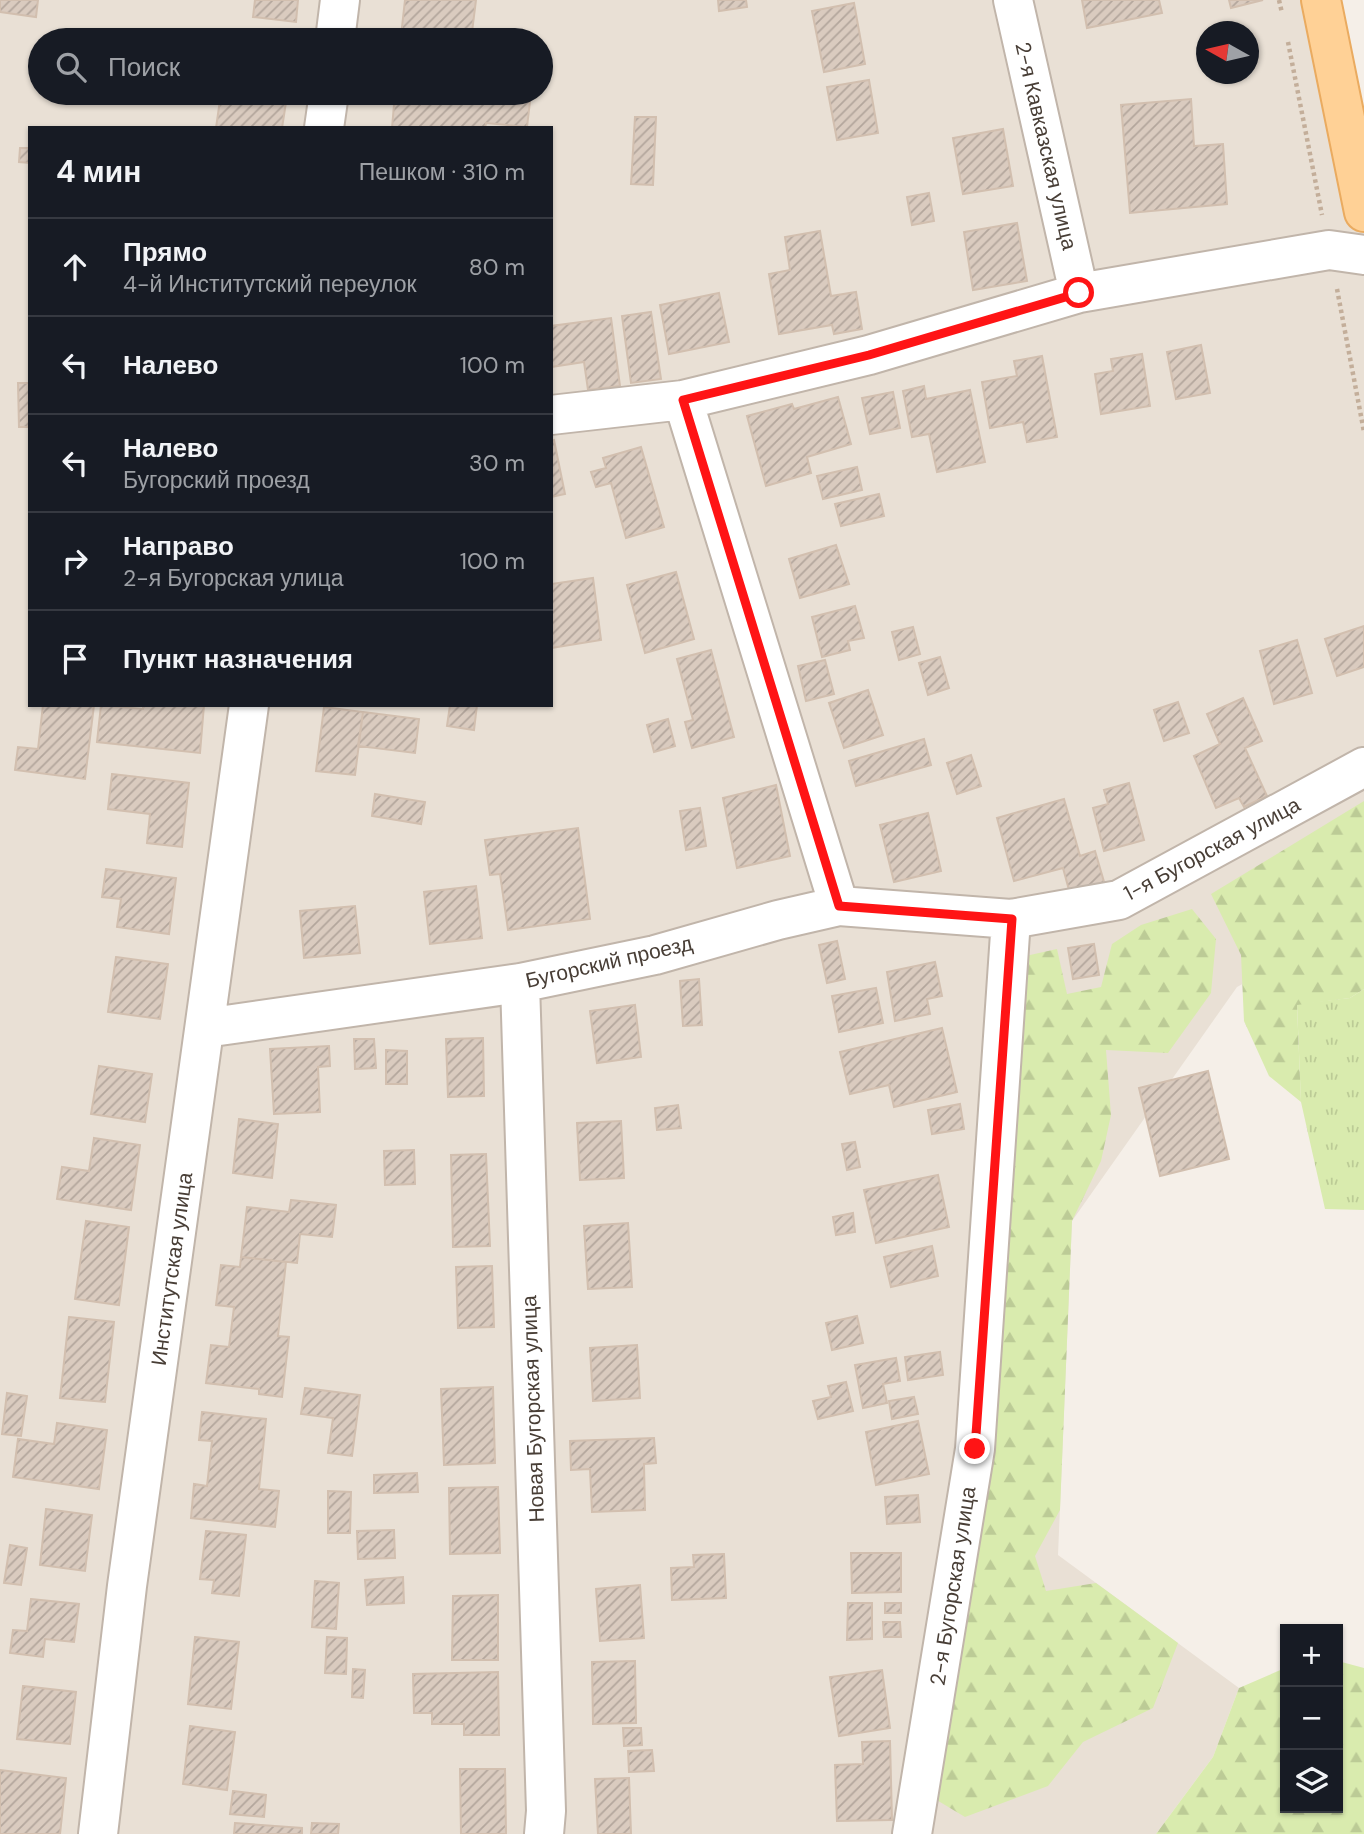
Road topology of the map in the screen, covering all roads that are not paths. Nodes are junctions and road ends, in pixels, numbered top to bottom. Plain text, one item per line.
1 (340, 0) edge
2 (1013, 0) edge
3 (1321, 0) edge
4 (336, 28) edge
5 (327, 105) edge
6 (324, 126) edge
7 (1364, 212) edge
8 (1364, 255) edge
9 (1079, 293) junction
10 (683, 400) junction
11 (553, 415) edge
12 (249, 707) edge
13 (1364, 767) edge
14 (839, 906) junction
15 (1012, 919) junction
16 (520, 983) junction
17 (205, 1028) junction
18 (98, 1834) edge
19 (544, 1834) edge
20 (912, 1834) edge

1 - 4 street
2 - 9 street, 2-я Кавказская улица
3 - 7 main road
5 - 6 street
8 - 9 street
9 - 10 street
10 - 11 street
10 - 14 street
12 - 17 street, Институтская улица
13 - 15 street, 1-я Бугорская улица
14 - 15 street, Бугорский проезд
14 - 16 street, Бугорский проезд
15 - 20 street, 2-я Бугорская улица
16 - 17 street, Бугорский проезд
16 - 19 street, Новая Бугорская улица
17 - 18 street, Институтская улица

